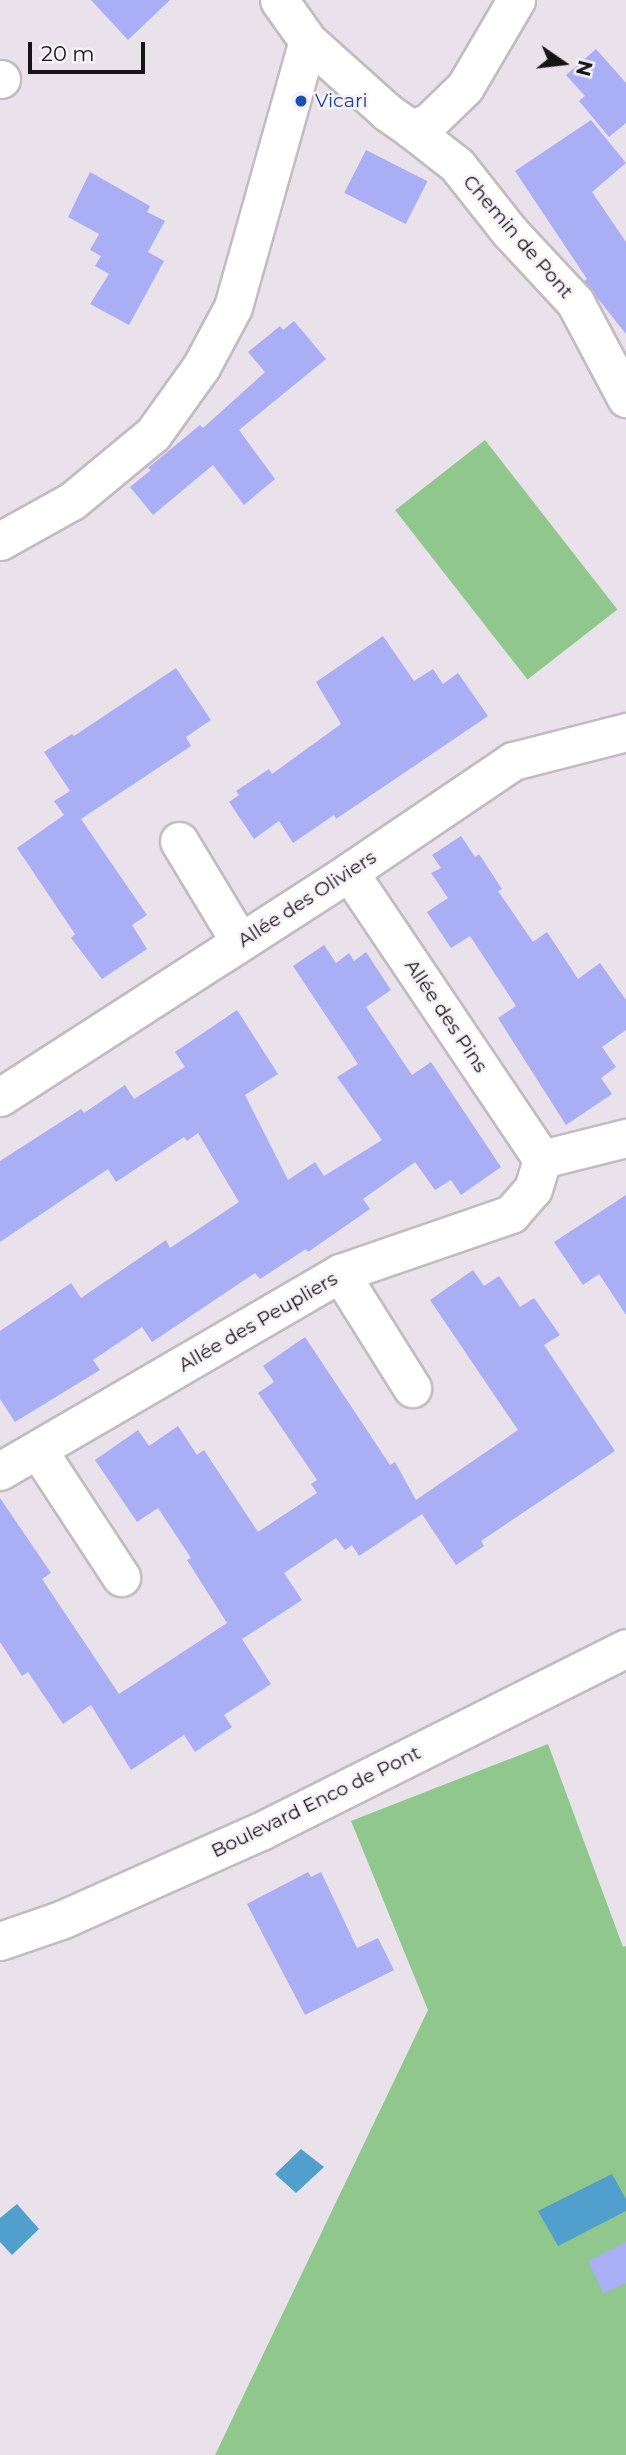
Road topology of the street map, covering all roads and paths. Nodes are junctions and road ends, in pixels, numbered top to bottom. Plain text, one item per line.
1 (279, 0) edge
2 (516, 0) edge
3 (308, 41) junction
4 (411, 129) junction
5 (626, 398) edge
6 (0, 541) edge
7 (626, 733) edge
8 (179, 841) dead end
9 (349, 872) junction
10 (240, 942) junction
11 (0, 1097) edge
12 (626, 1138) edge
13 (542, 1159) junction
14 (340, 1273) junction
15 (412, 1388) dead end
16 (38, 1450) junction
17 (0, 1472) edge
18 (121, 1577) dead end
19 (626, 1648) edge
20 (0, 1941) edge

1 - 3 street, Chemin de Pont
2 - 4 street
3 - 4 street, Chemin de Pont
3 - 6 street
4 - 5 street, Chemin de Pont
7 - 9 street, Allée des Oliviers
8 - 10 street
9 - 10 street, Allée des Oliviers
9 - 13 street, Allée des Pins
10 - 11 street, Allée des Oliviers
12 - 13 street
13 - 14 street, Allée des Peupliers
14 - 15 street
14 - 16 street, Allée des Peupliers
16 - 17 street, Allée des Peupliers
16 - 18 street
19 - 20 street, Boulevard Enco de Pont

